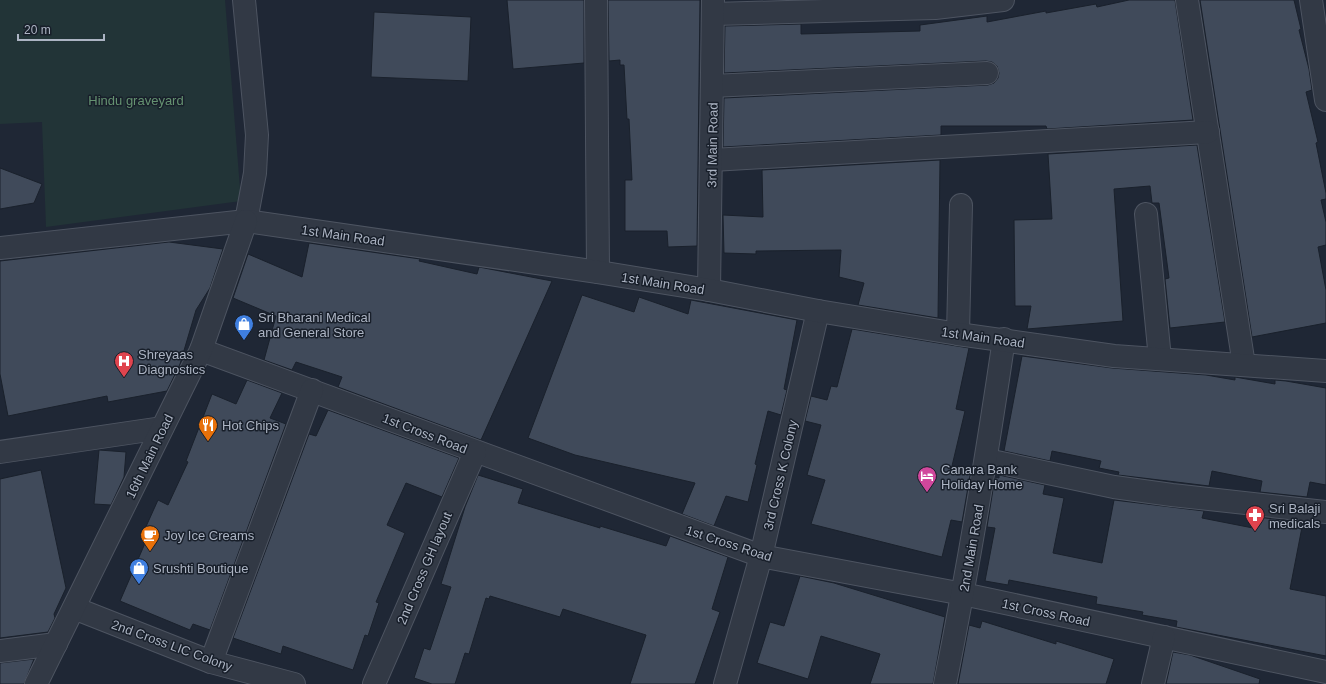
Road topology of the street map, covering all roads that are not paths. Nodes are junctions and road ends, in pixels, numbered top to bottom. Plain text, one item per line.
1 (244, 0) edge
2 (596, 0) edge
3 (1003, 0) edge
4 (1187, 0) edge
5 (1311, 0) edge
6 (935, 4) edge
7 (713, 7) edge
8 (987, 73) dead end
9 (712, 86) junction
10 (1326, 100) edge
11 (1208, 132) junction
12 (712, 160) junction
13 (960, 205) dead end
14 (1146, 214) dead end
15 (246, 221) junction
16 (0, 248) edge
17 (598, 272) junction
18 (709, 290) junction
19 (818, 311) junction
20 (958, 334) junction
21 (1004, 339) junction
22 (201, 350) junction
23 (1160, 359) junction
24 (1244, 365) junction
25 (1326, 371) edge
26 (312, 390) junction
27 (162, 428) junction
28 (0, 452) edge
29 (475, 452) junction
30 (987, 460) junction
31 (1326, 512) edge
32 (761, 556) junction
33 (963, 594) junction
34 (74, 608) junction
35 (1164, 637) junction
36 (56, 644) junction
37 (0, 651) edge
38 (211, 662) junction
39 (1326, 672) edge
40 (238, 677) edge
41 (36, 684) edge
42 (294, 684) edge
43 (374, 684) edge
44 (725, 684) edge
45 (945, 684) edge
46 (1153, 684) edge

1 - 15 street, 16th Main Road
2 - 17 street
3 - 6 street
4 - 11 street
5 - 10 street
6 - 7 street
7 - 9 street, 3rd Main Road
8 - 9 street
9 - 12 street, 3rd Main Road
11 - 12 street
11 - 24 street
12 - 18 street, 3rd Main Road
13 - 20 street
14 - 23 street
15 - 16 street, 1st Main Road
15 - 17 street, 1st Main Road
15 - 22 street, 16th Main Road
17 - 18 street, 1st Main Road
18 - 19 street, 1st Main Road
19 - 20 street, 1st Main Road
19 - 32 street, 3rd Cross K Colony
20 - 21 street, 1st Main Road
21 - 23 street, 1st Main Road
21 - 30 street, 2nd Main Road
22 - 26 street, 1st Cross Road
22 - 27 street, 16th Main Road
23 - 24 street, 1st Main Road
24 - 25 street, 1st Main Road
26 - 29 street, 1st Cross Road
26 - 38 street
27 - 28 street
27 - 34 street, 16th Main Road
29 - 32 street, 1st Cross Road
29 - 43 street, 2nd Cross GH layout
30 - 31 street
30 - 33 street, 2nd Main Road
32 - 33 street, 1st Cross Road
32 - 44 street, 3rd Cross K Colony
33 - 35 street, 1st Cross Road
33 - 45 street, 2nd Main Road
34 - 36 street, 16th Main Road
34 - 38 street, 2nd Cross LIC Colony
35 - 39 street, 1st Cross Road
35 - 46 street
36 - 37 street
36 - 41 street, 16th Main Road
38 - 40 street, 2nd Cross LIC Colony
40 - 42 street, 2nd Cross LIC Colony

